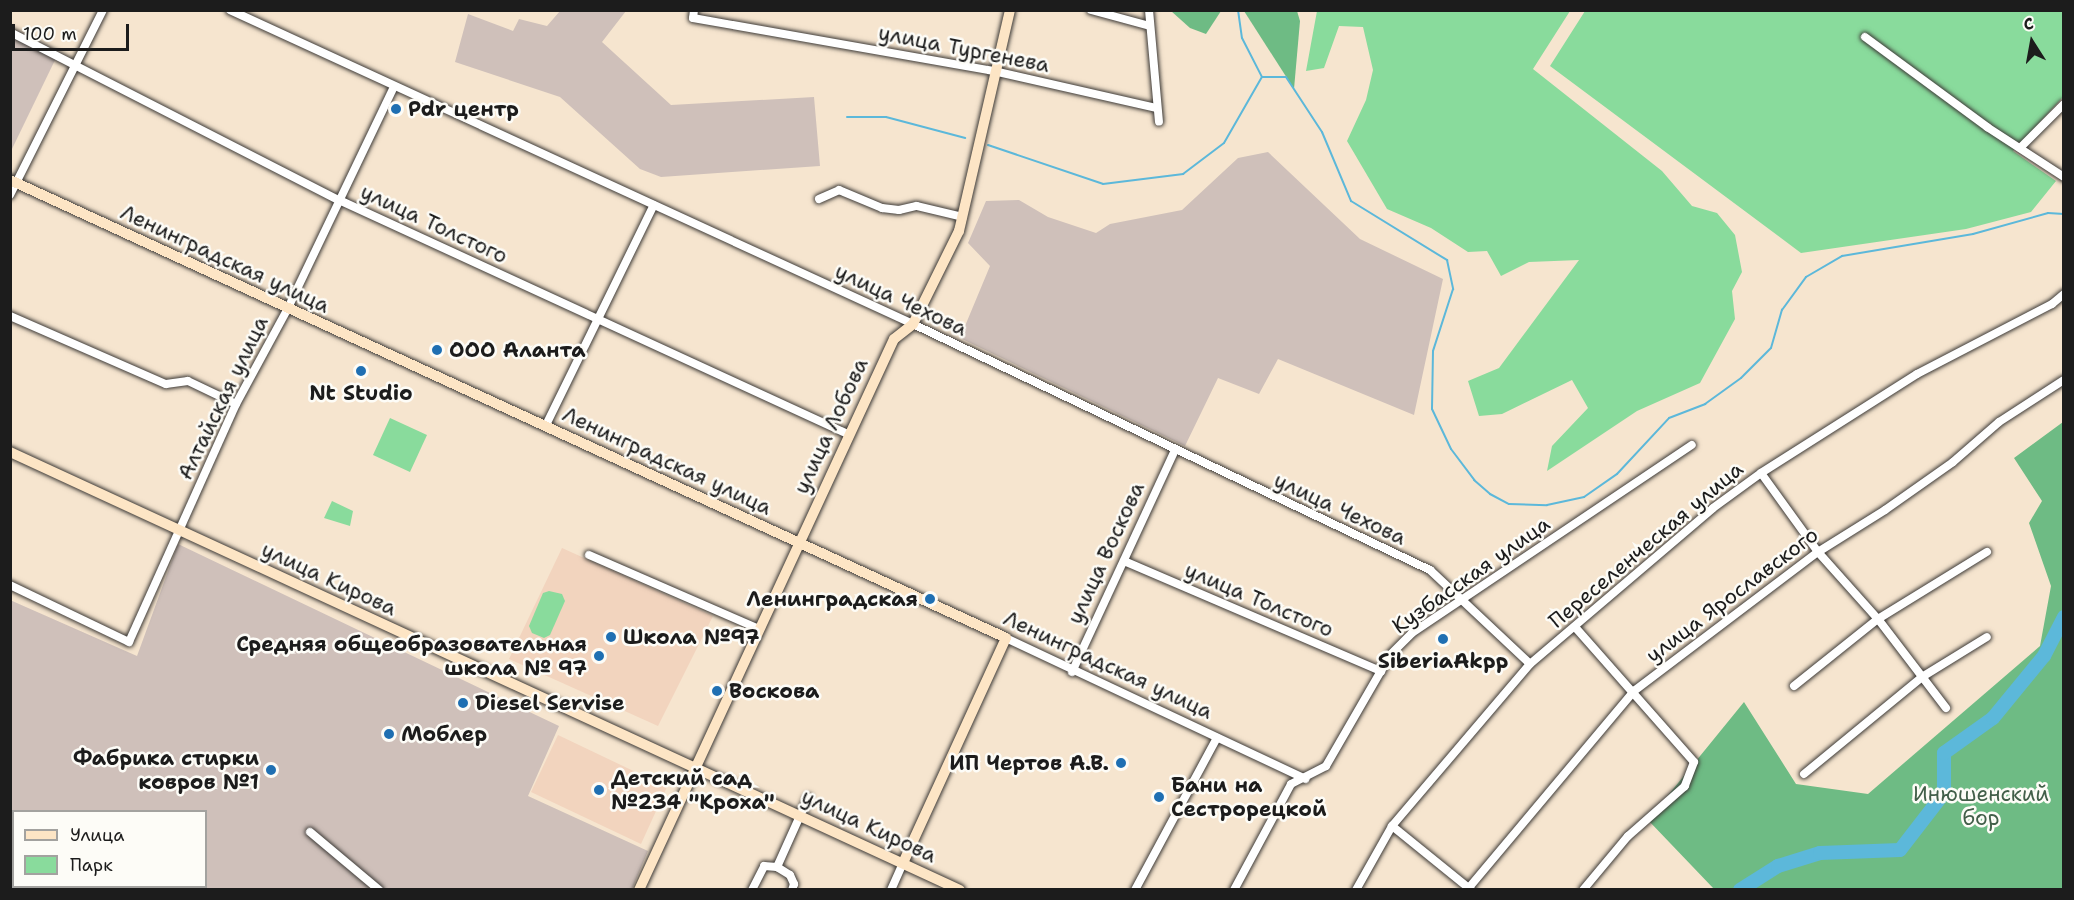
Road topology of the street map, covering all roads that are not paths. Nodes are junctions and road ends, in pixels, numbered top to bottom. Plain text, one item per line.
1 (103, 10) edge
2 (230, 10) edge
3 (1010, 10) edge
4 (1091, 10) edge
5 (1149, 10) edge
6 (694, 14) edge
7 (1150, 26) junction
8 (10, 32) edge
9 (1866, 37) dead end
10 (74, 66) junction
11 (998, 72) junction
12 (394, 87) junction
13 (2064, 104) edge
14 (1157, 108) junction
15 (1160, 122) dead end
16 (2020, 148) junction
17 (2064, 177) edge
18 (14, 181) edge
19 (10, 195) edge
20 (819, 199) dead end
21 (339, 200) junction
22 (654, 205) junction
23 (963, 217) junction
24 (2064, 294) edge
25 (287, 310) junction
26 (10, 316) edge
27 (597, 320) junction
28 (914, 324) junction
29 (2064, 380) edge
30 (236, 404) junction
31 (546, 425) junction
32 (850, 435) junction
33 (1692, 445) dead end
34 (1175, 450) junction
35 (10, 452) edge
36 (1761, 473) junction
37 (179, 532) junction
38 (796, 544) junction
39 (1818, 552) junction
40 (1987, 552) dead end
41 (589, 555) dead end
42 (1124, 561) junction
43 (10, 585) edge
44 (1463, 601) junction
45 (1878, 619) junction
46 (1575, 627) junction
47 (757, 628) junction
48 (1987, 637) dead end
49 (1006, 638) junction
50 (1530, 664) junction
51 (1381, 671) junction
52 (1072, 672) junction
53 (1922, 677) junction
54 (1794, 686) dead end
55 (1634, 691) junction
56 (1946, 708) dead end
57 (1216, 738) junction
58 (695, 769) junction
59 (1804, 774) dead end
60 (1305, 779) junction
61 (808, 798) dead end
62 (799, 816) junction
63 (1392, 826) junction
64 (310, 832) dead end
65 (903, 863) junction
66 (777, 867) junction
67 (1469, 889) edge
68 (380, 890) edge
69 (639, 890) edge
70 (752, 890) edge
71 (792, 890) edge
72 (891, 890) edge
73 (960, 890) edge
74 (1135, 890) edge
75 (1234, 890) edge
76 (1356, 890) edge
77 (1583, 890) edge

1 - 10 street
2 - 12 street, улица Чехова
3 - 11 street, улица Лобова
4 - 7 street
5 - 7 street
6 - 11 street, улица Тургенева
7 - 14 street
8 - 10 street, улица Толстого
9 - 16 street
10 - 18 street
10 - 21 street, улица Толстого
11 - 14 street, улица Тургенева
11 - 23 street, улица Лобова
12 - 21 street, Алтайская улица
12 - 22 street, улица Чехова
13 - 16 street
14 - 15 street
16 - 17 street
18 - 19 street
18 - 25 street, Ленинградская улица
20 - 23 street
21 - 25 street, Алтайская улица
21 - 27 street, улица Толстого
22 - 27 street
22 - 28 street, улица Чехова
23 - 28 street, улица Лобова
24 - 36 street, Переселенческая улица
25 - 30 street, Алтайская улица
25 - 31 street, Ленинградская улица
26 - 30 street
27 - 31 street
27 - 32 street, улица Толстого
28 - 32 street, улица Лобова
28 - 34 street, улица Чехова
29 - 39 street, улица Ярославского
30 - 37 street, Алтайская улица
31 - 38 street, Ленинградская улица
32 - 38 street, улица Лобова
33 - 44 street, Кузбасская улица
34 - 42 street, улица Воскова
34 - 44 street, улица Чехова
35 - 37 street, улица Кирова
36 - 39 street
36 - 46 street, Переселенческая улица
37 - 43 street, Алтайская улица
37 - 58 street, улица Кирова
38 - 47 street, улица Лобова
38 - 49 street, Ленинградская улица
39 - 45 street
39 - 55 street, улица Ярославского
40 - 45 street
41 - 47 street
42 - 51 street, улица Толстого
42 - 52 street, улица Воскова
44 - 50 street, улица Чехова
44 - 51 street, Кузбасская улица
45 - 53 street
45 - 54 street
46 - 50 street, Переселенческая улица
46 - 55 street
47 - 58 street, улица Лобова
48 - 53 street
49 - 52 street, Ленинградская улица
49 - 65 street
50 - 63 street, Переселенческая улица
51 - 60 street, Кузбасская улица
52 - 57 street, Ленинградская улица
53 - 56 street
53 - 59 street
55 - 67 street, улица Ярославского
55 - 77 street
57 - 60 street, Ленинградская улица
57 - 74 street
58 - 62 street, улица Кирова
58 - 69 street, улица Лобова
60 - 75 street, Кузбасская улица
61 - 62 street
62 - 65 street, улица Кирова
62 - 66 street
63 - 67 street
63 - 76 street, Переселенческая улица
64 - 68 street
65 - 72 street
65 - 73 street, улица Кирова
66 - 70 street
66 - 71 street

